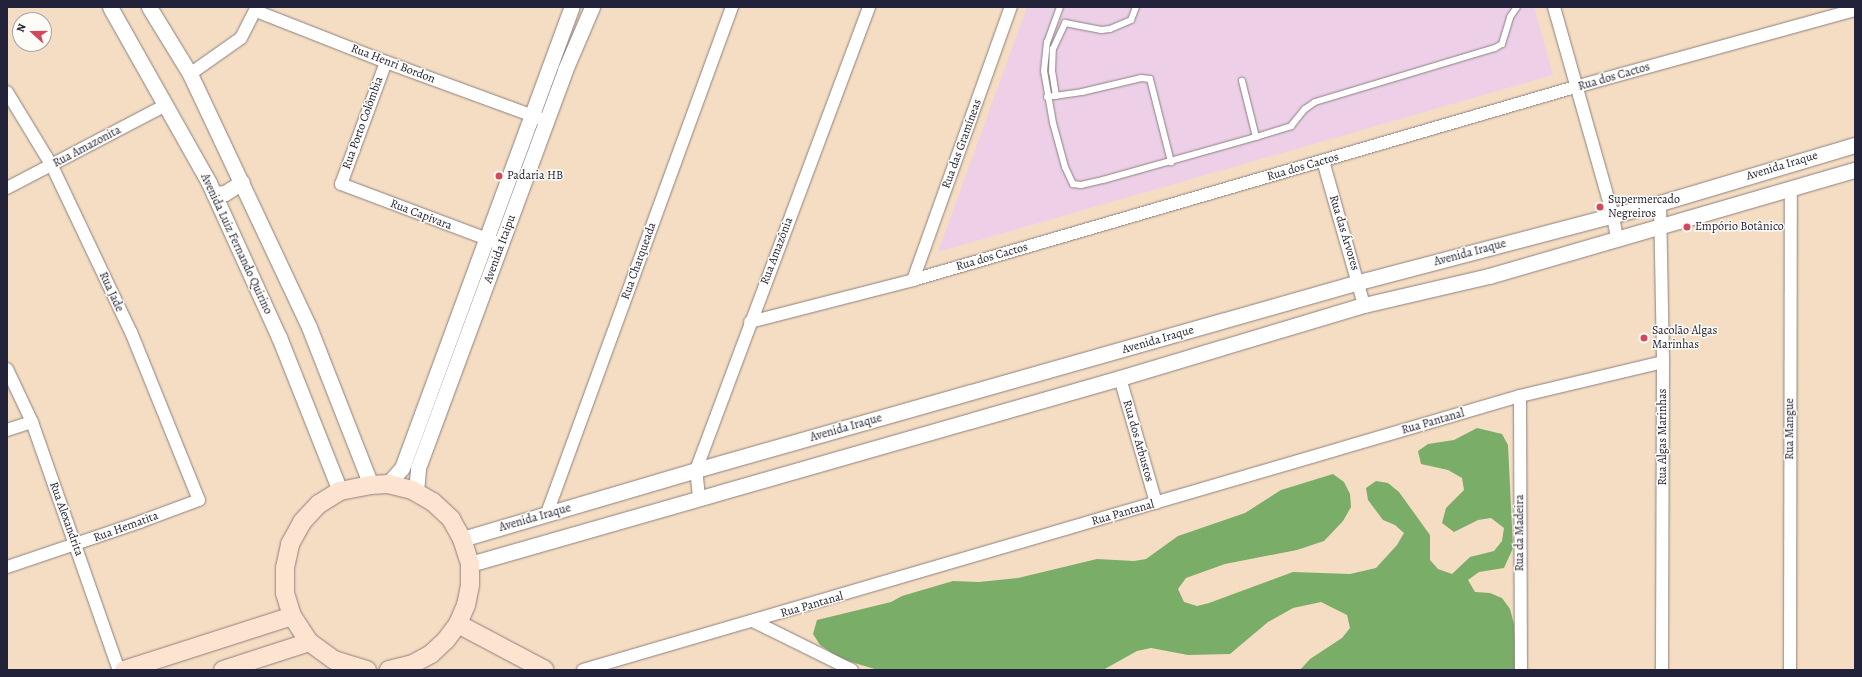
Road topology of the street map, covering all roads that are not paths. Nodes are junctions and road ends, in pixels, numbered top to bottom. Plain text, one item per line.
1 (110, 7) edge
2 (149, 7) edge
3 (572, 7) edge
4 (592, 7) edge
5 (732, 7) edge
6 (1011, 7) edge
7 (1060, 7) edge
8 (1136, 7) edge
9 (1518, 7) edge
10 (1554, 7) edge
11 (865, 8) edge
12 (256, 9) edge
13 (1855, 10) edge
14 (386, 62) junction
15 (190, 74) junction
16 (1242, 81) dead end
17 (1575, 87) junction
18 (7, 92) edge
19 (1056, 96) junction
20 (1047, 97) junction
21 (166, 105) junction
22 (531, 116) junction
23 (547, 121) junction
24 (1256, 137) junction
25 (1855, 145) edge
26 (1323, 161) junction
27 (1171, 162) junction
28 (52, 166) junction
29 (1855, 170) edge
30 (242, 182) junction
31 (341, 184) joint
32 (7, 188) edge
33 (1791, 188) junction
34 (214, 194) junction
35 (1660, 203) junction
36 (1613, 216) junction
37 (1660, 225) junction
38 (485, 239) junction
39 (1617, 239) junction
40 (502, 245) junction
41 (913, 280) junction
42 (1359, 282) junction
43 (1364, 305) junction
44 (750, 322) junction
45 (1663, 362) junction
46 (7, 369) edge
47 (1120, 378) junction
48 (1520, 396) junction
49 (32, 422) junction
50 (7, 430) edge
51 (696, 470) junction
52 (379, 484) junction
53 (340, 491) junction
54 (416, 492) junction
55 (699, 497) junction
56 (198, 500) joint
57 (1156, 503) junction
58 (546, 516) junction
59 (462, 539) junction
60 (75, 545) junction
61 (470, 564) junction
62 (7, 567) edge
63 (292, 616) junction
64 (755, 622) junction
65 (458, 624) junction
66 (309, 642) junction
67 (119, 670) edge
68 (124, 670) edge
69 (224, 670) edge
70 (367, 670) edge
71 (389, 670) edge
72 (545, 670) edge
73 (583, 670) edge
74 (852, 670) edge
75 (1521, 670) edge
76 (1662, 670) edge
77 (1790, 670) edge

1 - 21 street, Avenida Luiz Fernando Quirino
2 - 15 street
3 - 22 street, Avenida Itaipu
4 - 23 street, Avenida Itaipu
5 - 58 street, Rua Charqueada
6 - 41 street, Rua das Gramíneas
7 - 20 lane
8 - 19 lane
9 - 24 lane
10 - 17 street
11 - 44 street, Rua Amazônia
12 - 14 street, Rua Henri Bordon
12 - 15 street
13 - 17 street, Rua dos Cactos
14 - 22 street, Rua Henri Bordon
14 - 31 street, Rua Porto Colômbia
15 - 30 street
16 - 24 lane
17 - 26 street, Rua dos Cactos
17 - 36 street
18 - 28 street, Rua Jade
19 - 20 lane
19 - 27 lane
20 - 27 lane
21 - 28 street, Rua Amazonita
21 - 34 street, Avenida Luiz Fernando Quirino
22 - 23 street, Rua Henri Bordon
22 - 38 street, Avenida Itaipu
23 - 40 street, Avenida Itaipu
24 - 27 lane
25 - 35 street, Avenida Iraque
26 - 41 street, Rua dos Cactos
26 - 42 street, Rua das Árvores
28 - 32 street, Rua Amazonita
28 - 56 street, Rua Jade
29 - 33 street, Avenida Iraque
30 - 34 street
30 - 52 street
31 - 38 street, Rua Capivara
33 - 37 street, Avenida Iraque
33 - 77 street, Rua Mangue
34 - 53 street, Avenida Luiz Fernando Quirino
35 - 36 street, Avenida Iraque
35 - 37 street, Rua Algas Marinhas
36 - 39 street
36 - 42 street, Avenida Iraque
37 - 39 street, Avenida Iraque
37 - 45 street, Rua Algas Marinhas
38 - 40 street, Rua Capivara
38 - 52 street, Avenida Itaipu
39 - 43 street, Avenida Iraque
40 - 54 street, Avenida Itaipu
41 - 44 street, Rua dos Cactos
42 - 43 street, Rua das Árvores
42 - 51 street, Avenida Iraque
43 - 47 street, Avenida Iraque
44 - 51 street, Rua Amazônia
45 - 48 street, Rua Pantanal
45 - 76 street, Rua Algas Marinhas
46 - 49 street, Rua Alexandrita
47 - 55 street, Avenida Iraque
47 - 57 street, Rua dos Arbustos
48 - 57 street, Rua Pantanal
48 - 75 street, Rua da Madeira
49 - 50 street
49 - 60 street, Rua Alexandrita
51 - 55 street, Rua Amazônia
51 - 58 street, Avenida Iraque
52 - 53 main road
52 - 54 main road
53 - 63 main road
54 - 59 main road
55 - 61 street, Avenida Iraque
56 - 60 street, Rua Hematita
57 - 64 street, Rua Pantanal
58 - 59 street, Avenida Iraque
59 - 61 main road
60 - 62 street, Rua Hematita
60 - 67 street, Rua Alexandrita
61 - 65 main road
63 - 66 main road
63 - 68 main road
64 - 73 street, Rua Pantanal
64 - 74 street
65 - 71 main road
65 - 72 main road
66 - 69 main road
66 - 70 main road

